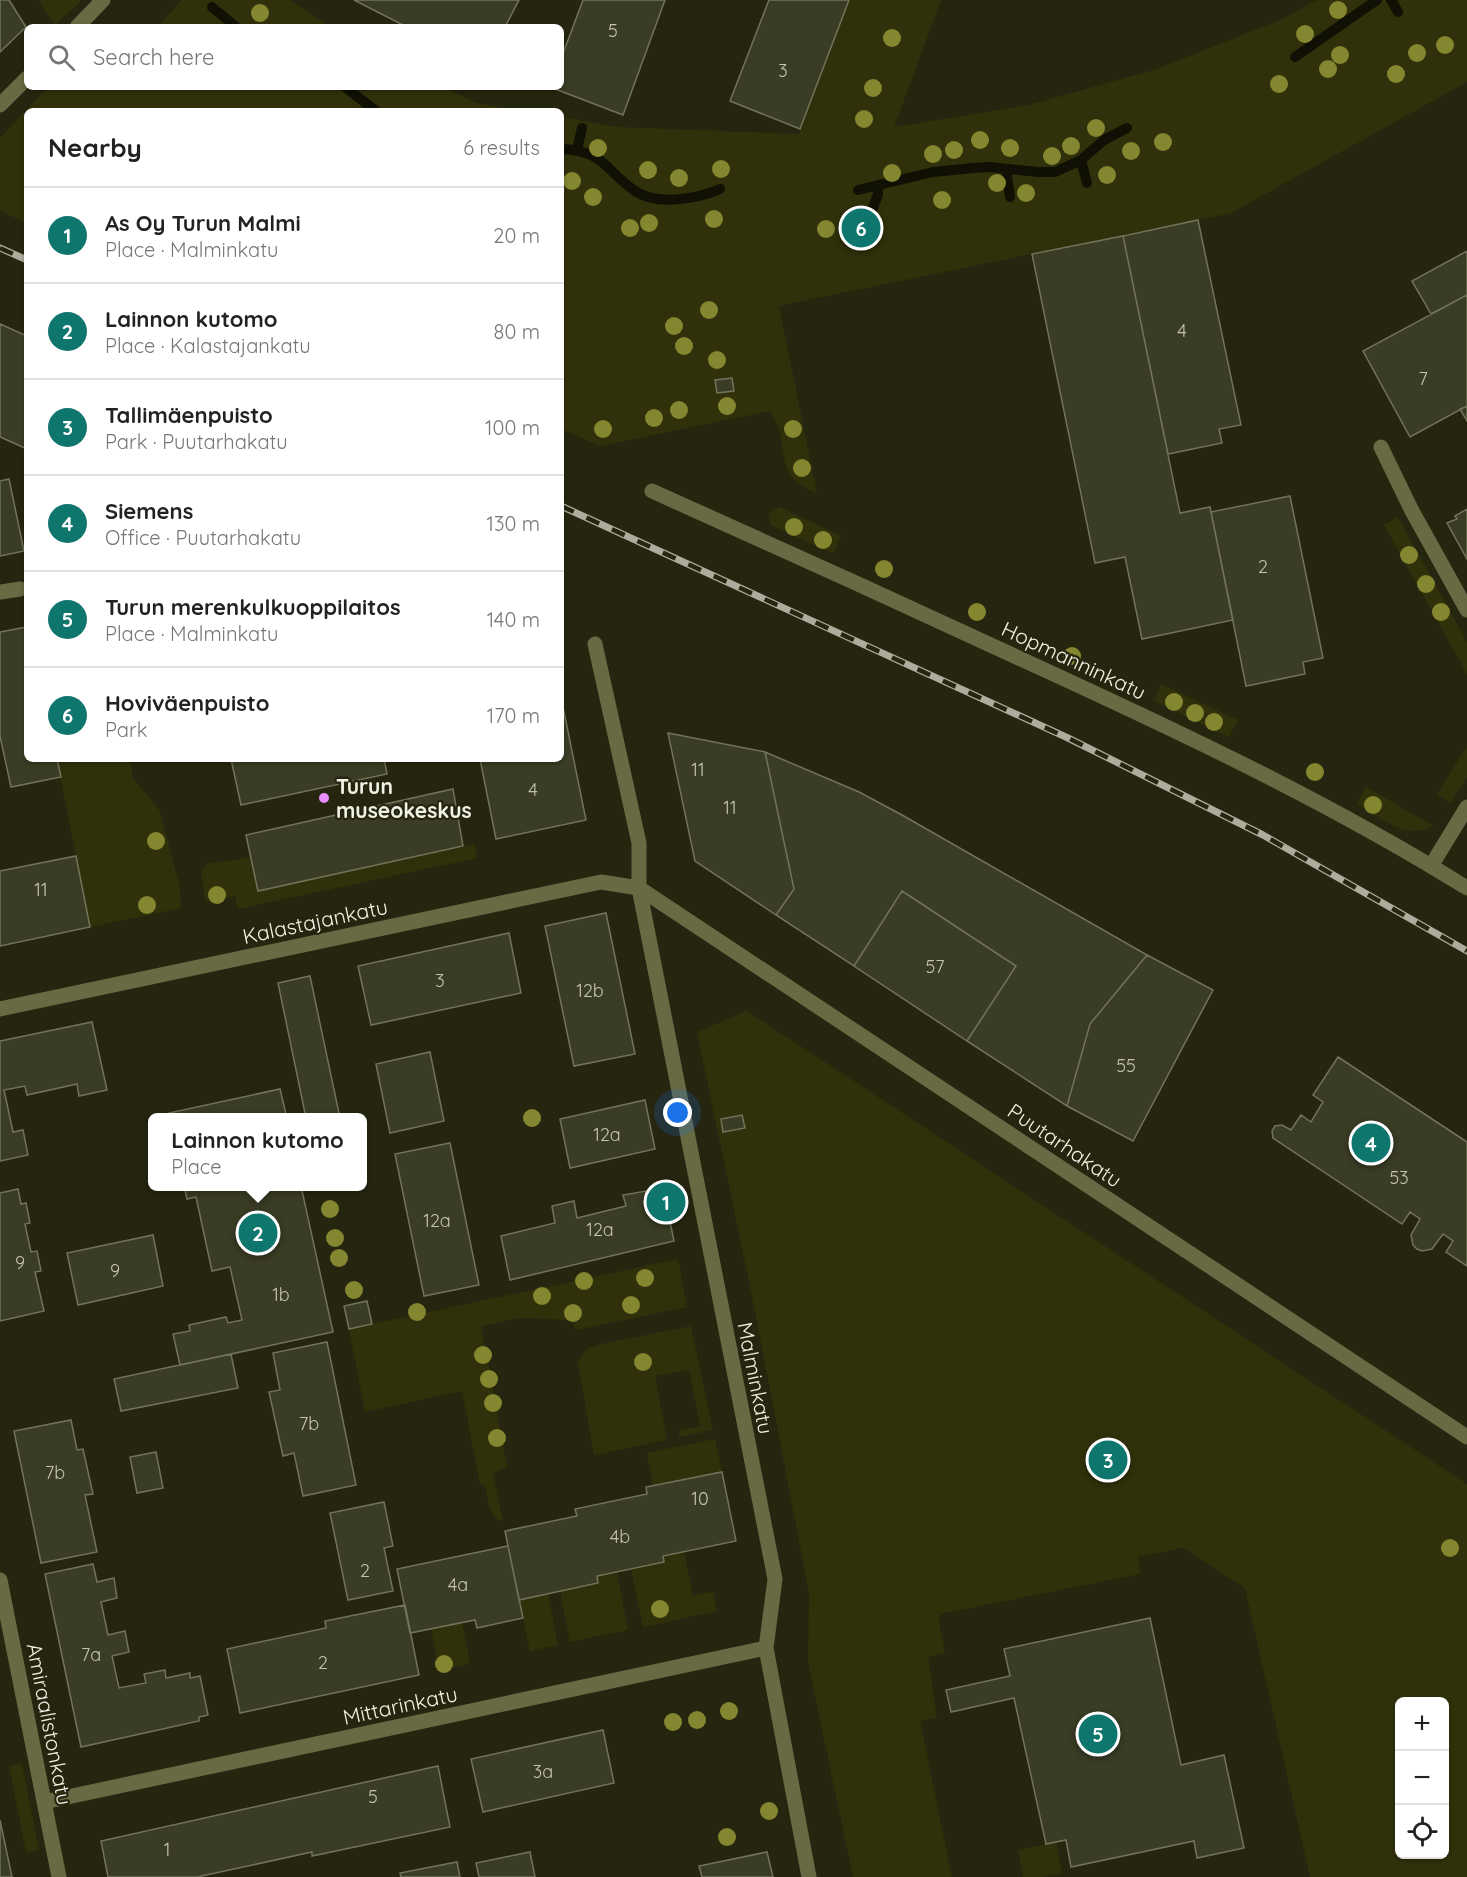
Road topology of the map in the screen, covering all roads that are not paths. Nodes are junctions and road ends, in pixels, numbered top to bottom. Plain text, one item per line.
1 (103, 0) edge
2 (80, 24) edge
3 (24, 81) edge
4 (0, 105) edge
5 (1381, 447) dead end
6 (652, 491) dead end
7 (20, 589) dead end
8 (0, 592) edge
9 (1467, 610) edge
10 (595, 644) dead end
11 (1467, 807) edge
12 (1431, 866) junction
13 (639, 888) junction
14 (1467, 888) edge
15 (0, 1009) edge
16 (1467, 1437) edge
17 (0, 1580) edge
18 (766, 1648) junction
19 (44, 1802) junction
20 (59, 1877) edge
21 (809, 1877) edge

1 - 2 street
3 - 4 street
5 - 9 street
6 - 12 street, Hopmanninkatu
7 - 8 street
10 - 13 street, Malminkatu
11 - 12 street
12 - 14 street, Hopmanninkatu
13 - 15 street, Kalastajankatu
13 - 16 street, Puutarhakatu
13 - 18 street, Malminkatu
17 - 19 street, Amiraalistonkatu
18 - 19 street, Mittarinkatu
18 - 21 street, Malminkatu
19 - 20 street, Amiraalistonkatu

